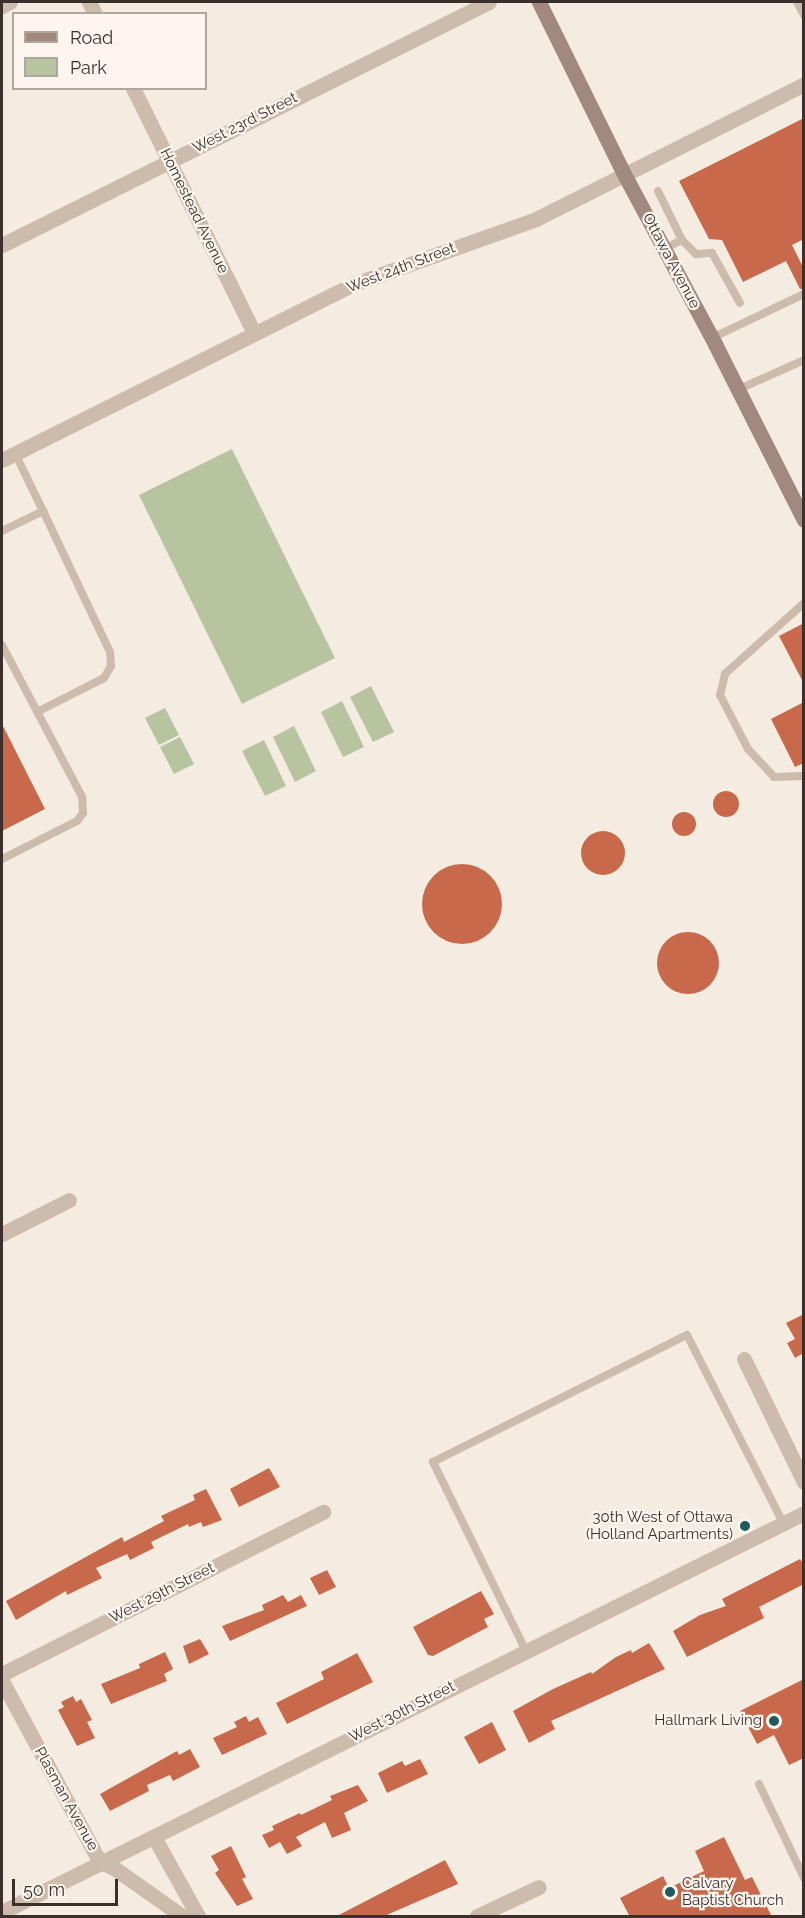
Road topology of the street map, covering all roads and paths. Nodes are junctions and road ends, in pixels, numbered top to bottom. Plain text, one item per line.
1 (10, 2) edge
2 (489, 2) edge
3 (539, 2) edge
4 (797, 2) edge
5 (2, 6) edge
6 (804, 15) edge
7 (804, 84) edge
8 (134, 90) edge
9 (170, 161) junction
10 (624, 174) junction
11 (658, 191) dead end
12 (682, 240) junction
13 (2, 245) edge
14 (664, 249) junction
15 (804, 294) edge
16 (740, 303) dead end
17 (254, 333) junction
18 (712, 338) junction
19 (804, 360) edge
20 (737, 390) junction
21 (8, 457) edge
22 (43, 511) junction
23 (804, 520) edge
24 (2, 531) edge
25 (804, 603) edge
26 (2, 645) edge
27 (37, 712) junction
28 (804, 776) edge
29 (2, 859) edge
30 (69, 1200) dead end
31 (2, 1234) edge
32 (744, 1359) dead end
33 (804, 1482) edge
34 (323, 1512) dead end
35 (804, 1513) edge
36 (783, 1523) junction
37 (526, 1651) junction
38 (2, 1674) edge
39 (2, 1681) edge
40 (759, 1784) dead end
41 (154, 1837) junction
42 (100, 1862) junction
43 (804, 1878) edge
44 (539, 1887) dead end
45 (2, 1912) edge
46 (182, 1917) edge
47 (198, 1917) edge
48 (477, 1917) edge

1 - 5 street
2 - 9 street, West 23rd Street
3 - 10 street, Ottawa Avenue
4 - 6 lane
7 - 10 street, West 24th Street
8 - 9 street, Homestead Avenue
9 - 13 street, West 23rd Street
9 - 17 street, Homestead Avenue
10 - 14 street, Ottawa Avenue
10 - 17 street, West 24th Street
11 - 12 lane
12 - 14 lane
12 - 16 lane
14 - 18 street, Ottawa Avenue
15 - 18 lane
17 - 21 street, West 24th Street
18 - 20 street, Ottawa Avenue
19 - 20 lane
20 - 23 street, Ottawa Avenue
21 - 22 lane
22 - 24 lane
22 - 27 lane
25 - 28 lane
26 - 27 lane
27 - 29 lane
30 - 31 street
32 - 33 street
34 - 38 street, West 29th Street
35 - 36 street, West 30th Street
36 - 37 street, West 30th Street
36 - 37 lane
37 - 41 street, West 30th Street
39 - 42 street, Plasman Avenue
40 - 43 lane
41 - 42 street, West 30th Street
41 - 47 street
42 - 45 street, West 30th Street
42 - 46 street, Plasman Avenue
44 - 48 street

